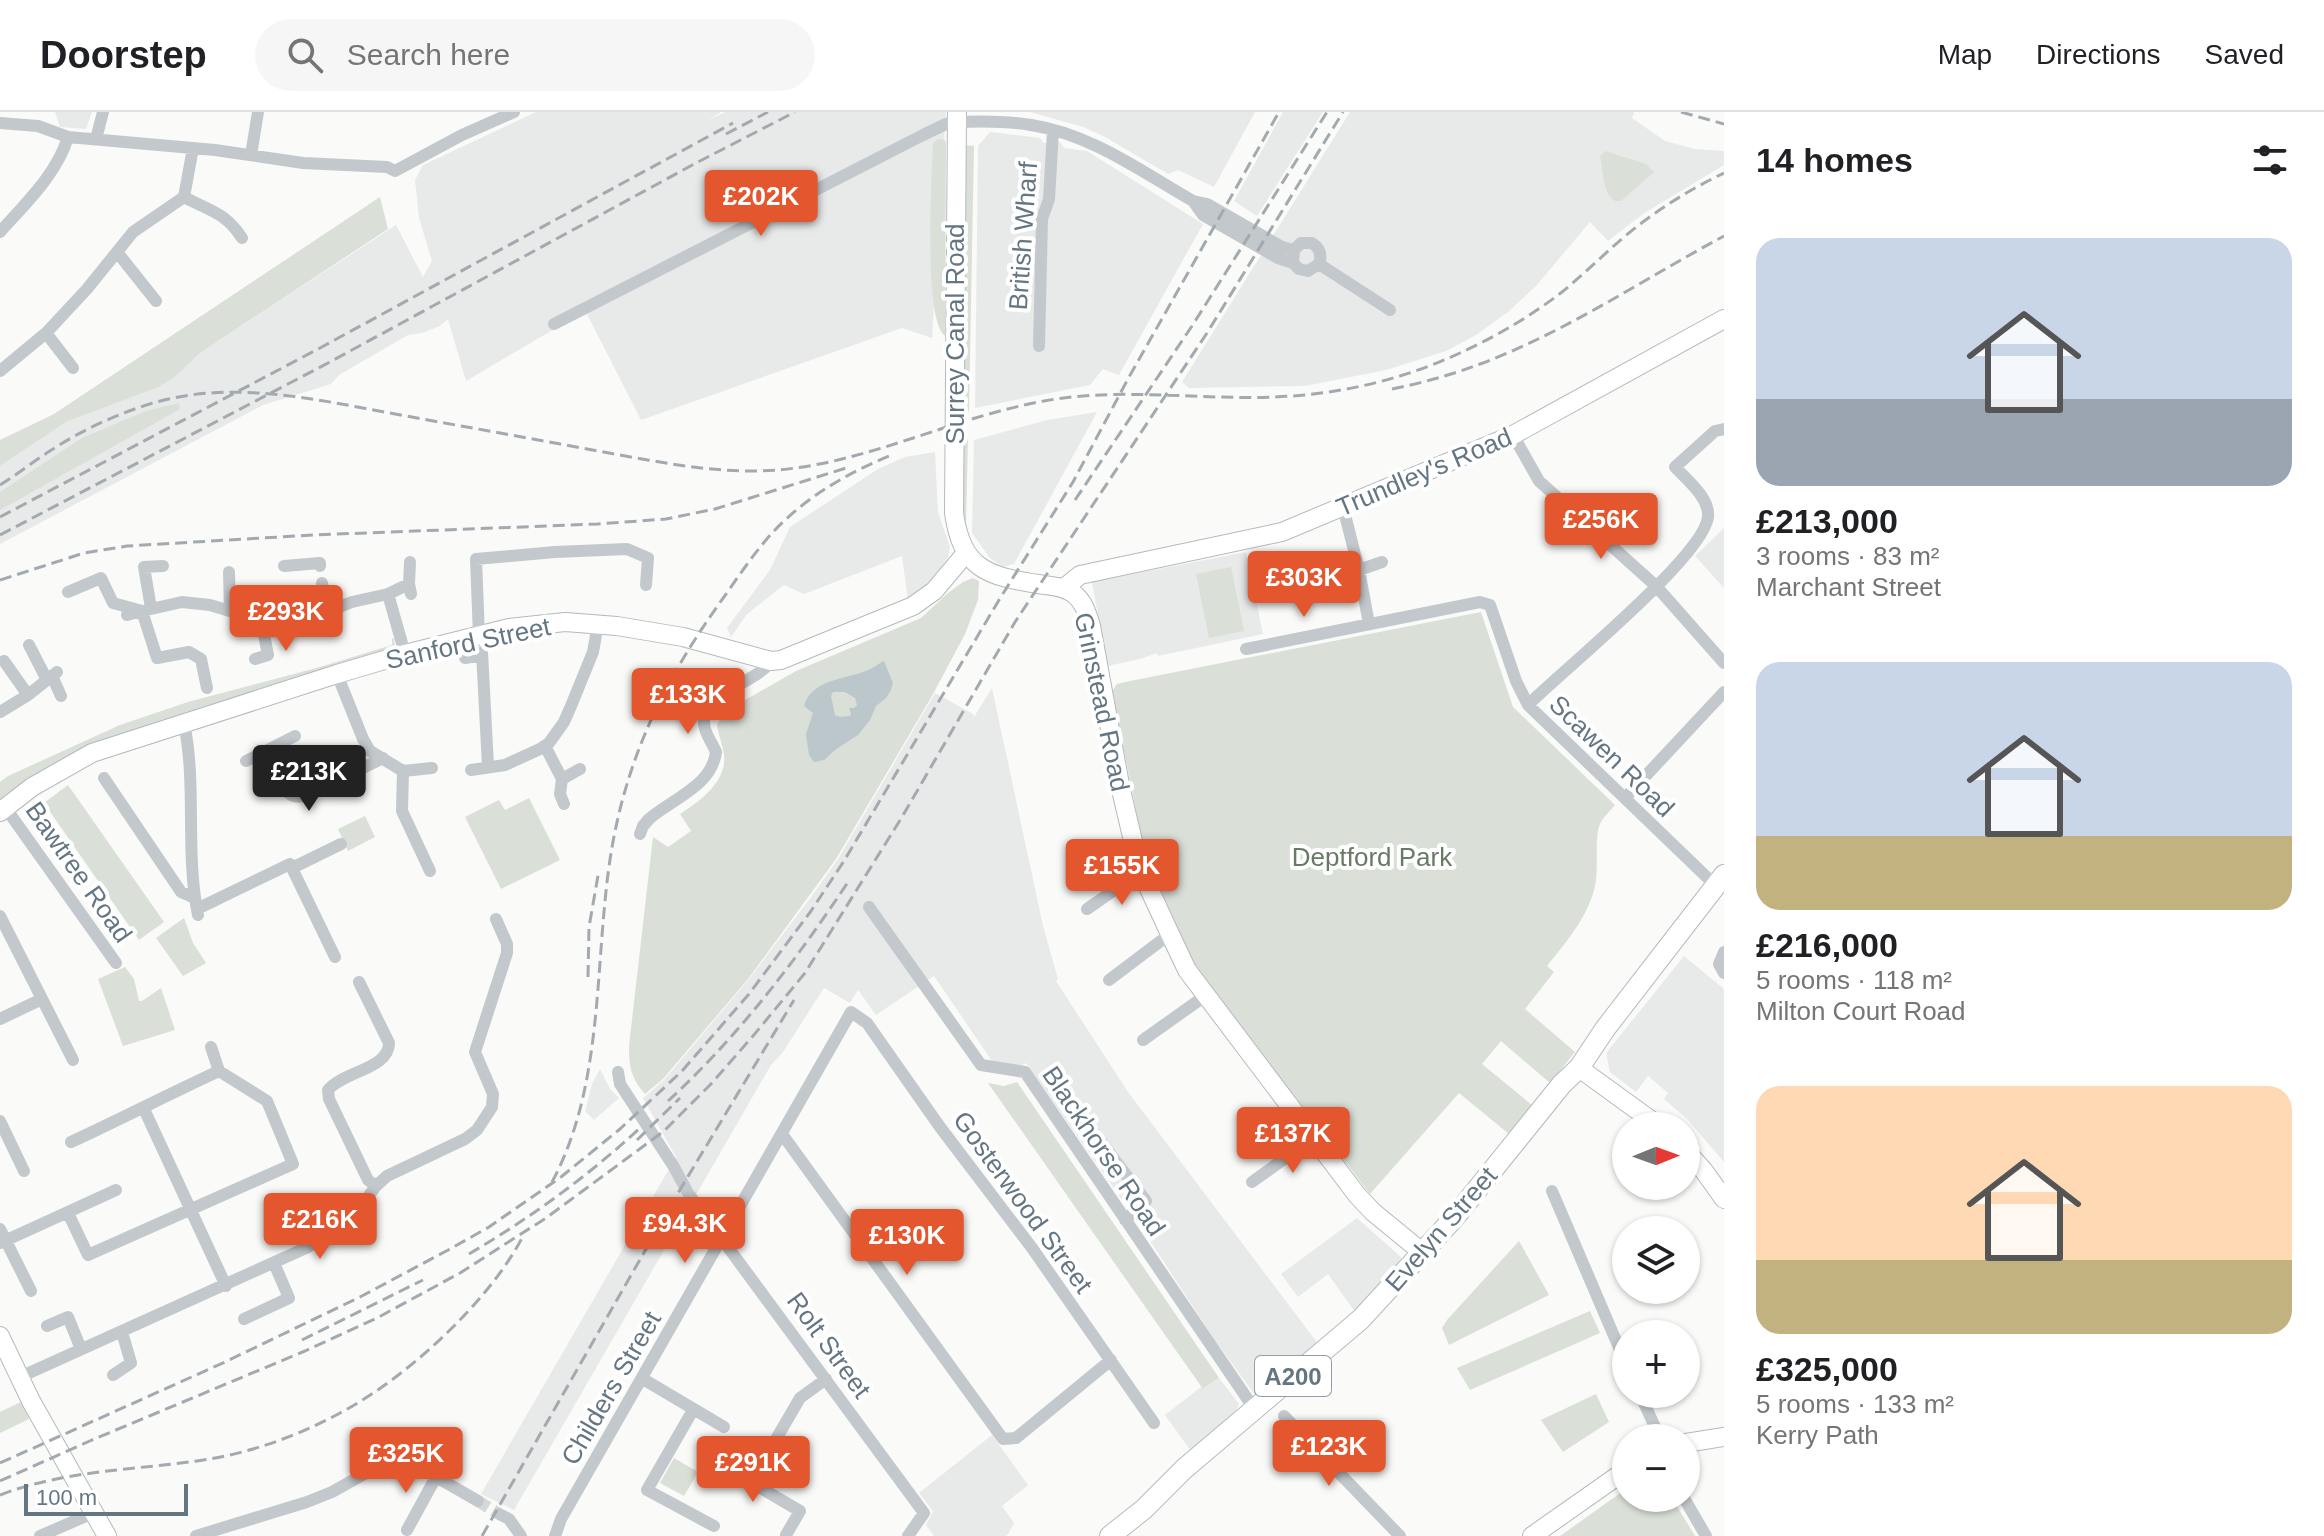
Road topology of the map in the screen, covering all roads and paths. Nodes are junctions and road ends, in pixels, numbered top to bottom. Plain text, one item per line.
1 (103, 112) edge
2 (258, 112) edge
3 (514, 112) edge
4 (957, 117) edge
5 (0, 123) edge
6 (1053, 130) junction
7 (68, 137) junction
8 (96, 139) junction
9 (193, 148) junction
10 (251, 155) junction
11 (184, 197) junction
12 (0, 232) edge
13 (242, 238) dead end
14 (117, 252) junction
15 (1296, 260) junction
16 (1319, 264) junction
17 (156, 301) dead end
18 (1390, 310) dead end
19 (1724, 319) edge
20 (554, 324) dead end
21 (46, 333) junction
22 (1039, 346) dead end
23 (73, 368) dead end
24 (0, 371) edge
25 (1724, 429) edge
26 (1513, 435) junction
27 (1343, 507) junction
28 (966, 553) junction
29 (410, 562) dead end
30 (1382, 562) dead end
31 (163, 566) dead end
32 (284, 566) dead end
33 (320, 566) dead end
34 (1359, 570) junction
35 (229, 572) dead end
36 (322, 583) dead end
37 (646, 585) dead end
38 (1656, 586) junction
39 (1064, 588) junction
40 (68, 592) dead end
41 (388, 594) junction
42 (146, 609) junction
43 (230, 611) junction
44 (328, 613) junction
45 (127, 615) dead end
46 (261, 619) junction
47 (598, 624) junction
48 (1369, 624) junction
49 (29, 645) dead end
50 (481, 648) junction
51 (1246, 649) dead end
52 (405, 654) junction
53 (268, 655) dead end
54 (465, 658) dead end
55 (6, 660) edge
56 (771, 661) junction
57 (1724, 663) edge
58 (337, 674) junction
59 (52, 676) junction
60 (207, 688) dead end
61 (1724, 692) edge
62 (28, 695) junction
63 (61, 696) dead end
64 (1528, 705) junction
65 (0, 712) edge
66 (184, 723) junction
67 (295, 736) dead end
68 (545, 746) junction
69 (267, 751) junction
70 (383, 758) junction
71 (246, 761) dead end
72 (488, 766) junction
73 (432, 768) dead end
74 (580, 769) dead end
75 (471, 770) dead end
76 (403, 771) junction
77 (104, 778) dead end
78 (562, 779) junction
79 (1625, 798) junction
80 (564, 804) dead end
81 (3, 810) edge
82 (640, 834) dead end
83 (341, 844) dead end
84 (292, 868) junction
85 (430, 871) dead end
86 (1720, 880) edge
87 (1146, 882) junction
88 (869, 907) dead end
89 (197, 908) junction
90 (1087, 909) dead end
91 (0, 916) edge
92 (496, 919) dead end
93 (1170, 934) junction
94 (1724, 952) edge
95 (335, 957) dead end
96 (116, 963) dead end
97 (1724, 973) edge
98 (1109, 980) dead end
99 (359, 982) dead end
100 (1205, 996) junction
101 (42, 999) junction
102 (851, 1012) joint
103 (0, 1019) edge
104 (1143, 1040) dead end
105 (211, 1047) dead end
106 (73, 1060) dead end
107 (1579, 1068) junction
108 (219, 1071) junction
109 (618, 1072) dead end
110 (144, 1109) junction
111 (1640, 1112) edge
112 (0, 1121) edge
113 (1094, 1133) dead end
114 (782, 1134) junction
115 (4, 1138) edge
116 (1313, 1138) junction
117 (71, 1142) dead end
118 (1700, 1167) edge
119 (24, 1171) dead end
120 (1252, 1182) dead end
121 (376, 1186) junction
122 (116, 1190) dead end
123 (1552, 1191) dead end
124 (1724, 1199) edge
125 (190, 1210) junction
126 (68, 1213) junction
127 (1125, 1220) junction
128 (722, 1237) junction
129 (2, 1238) edge
130 (1423, 1253) junction
131 (274, 1263) junction
132 (226, 1286) junction
133 (31, 1291) dead end
134 (244, 1319) dead end
135 (47, 1326) dead end
136 (1612, 1331) edge
137 (122, 1332) junction
138 (2, 1345) edge
139 (81, 1349) junction
140 (1111, 1360) junction
141 (113, 1375) dead end
142 (20, 1377) junction
143 (643, 1379) junction
144 (826, 1379) junction
145 (693, 1410) junction
146 (1255, 1410) junction
147 (1284, 1416) dead end
148 (1154, 1423) dead end
149 (724, 1427) dead end
150 (1724, 1437) edge
151 (1700, 1441) edge
152 (712, 1464) dead end
153 (436, 1477) junction
154 (754, 1477) junction
155 (1612, 1480) edge
156 (478, 1501) tunnel mouth
157 (1692, 1512) edge
158 (93, 1513) junction
159 (499, 1514) tunnel mouth
160 (234, 1524) junction
161 (713, 1528) edge
162 (407, 1530) dead end
163 (786, 1535) edge
164 (40, 1536) edge
165 (107, 1536) edge
166 (196, 1536) edge
167 (241, 1536) edge
168 (521, 1536) edge
169 (555, 1536) edge
170 (908, 1536) edge
171 (1110, 1536) edge
172 (1400, 1536) edge
173 (1532, 1536) edge
174 (1706, 1536) edge

1 - 8 street
2 - 10 street
3 - 10 street
4 - 6 street
4 - 20 street
4 - 28 main road, Surrey Canal Road
5 - 7 street
6 - 15 street
6 - 22 street, British Wharf
7 - 8 street
7 - 12 street
8 - 9 street
9 - 10 street
9 - 11 street
11 - 13 street
11 - 14 street
14 - 17 street
14 - 21 street
15 - 16 street
15 - 16 street
16 - 18 street
19 - 26 main road, Trundley's Road
21 - 23 street
21 - 24 street
25 - 38 street
26 - 27 main road, Trundley's Road
26 - 38 street
27 - 34 street
27 - 39 main road, Trundley's Road
28 - 39 main road
28 - 56 main road
29 - 41 street
30 - 34 street
31 - 42 street
32 - 33 street
34 - 48 street
35 - 43 street
36 - 44 street
37 - 50 street
38 - 57 street
38 - 64 street
39 - 87 main road, Grinstead Road
40 - 42 street
41 - 44 street
41 - 52 street
42 - 43 street
42 - 45 street
42 - 60 street
43 - 46 street
44 - 46 street
46 - 53 street
47 - 50 main road, Sanford Street
47 - 56 main road, Sanford Street
47 - 68 street
48 - 51 street, Scawen Road
48 - 64 street, Scawen Road
49 - 59 street
50 - 52 main road, Sanford Street
50 - 54 street
50 - 72 street
52 - 58 main road, Sanford Street
55 - 62 street
56 - 82 street
58 - 66 main road, Sanford Street
58 - 70 street
59 - 62 street
59 - 63 street
61 - 79 street
62 - 65 street
64 - 79 street, Scawen Road
66 - 81 main road, Sanford Street
66 - 89 street
67 - 69 street
68 - 72 street
68 - 78 street
69 - 70 street
69 - 71 street
70 - 76 street
72 - 75 street
73 - 76 street
74 - 78 street
76 - 85 street
77 - 89 street
78 - 80 street
79 - 86 street, Scawen Road
81 - 96 street, Bawtree Road
83 - 84 street
84 - 89 street
84 - 95 street
86 - 107 main road, Evelyn Street / A200
87 - 90 street
87 - 93 main road, Grinstead Road
88 - 127 street, Blackhorse Road
91 - 101 street
92 - 121 street
93 - 98 street
93 - 100 main road, Grinstead Road
94 - 97 street
99 - 121 street
100 - 104 street
100 - 116 main road, Grinstead Road
101 - 103 street
101 - 106 street
102 - 114 street, Childers Street
102 - 140 street, Gosterwood Street
105 - 108 street
107 - 111 main road
107 - 130 main road, Evelyn Street / A200
108 - 110 street
108 - 125 street
109 - 128 street, Rolt Street
110 - 117 street
110 - 125 street
112 - 115 street
113 - 127 street
114 - 128 street, Childers Street
114 - 140 street
115 - 119 street
116 - 120 street
116 - 130 main road, Grinstead Road
118 - 124 main road
121 - 131 street
122 - 126 street
123 - 136 street
125 - 126 street
125 - 132 street
126 - 129 street
127 - 146 street, Blackhorse Road
128 - 143 street, Childers Street
128 - 144 street, Rolt Street
129 - 133 street
130 - 146 main road, Evelyn Street / A200
131 - 132 street
131 - 134 street
132 - 137 street
135 - 139 street
137 - 139 street
137 - 141 street
138 - 142 main road
139 - 142 street
140 - 148 street, Gosterwood Street
142 - 158 main road
143 - 145 street
143 - 169 street, Childers Street
144 - 154 street
144 - 170 street, Rolt Street
145 - 149 street
145 - 161 street
146 - 171 main road, Evelyn Street / A200
147 - 172 street
150 - 151 main road
152 - 154 street
153 - 156 street
153 - 160 street
153 - 162 street
154 - 163 street
155 - 173 main road
157 - 174 street
158 - 164 street
158 - 165 main road
159 - 168 street
160 - 166 street
160 - 167 street

